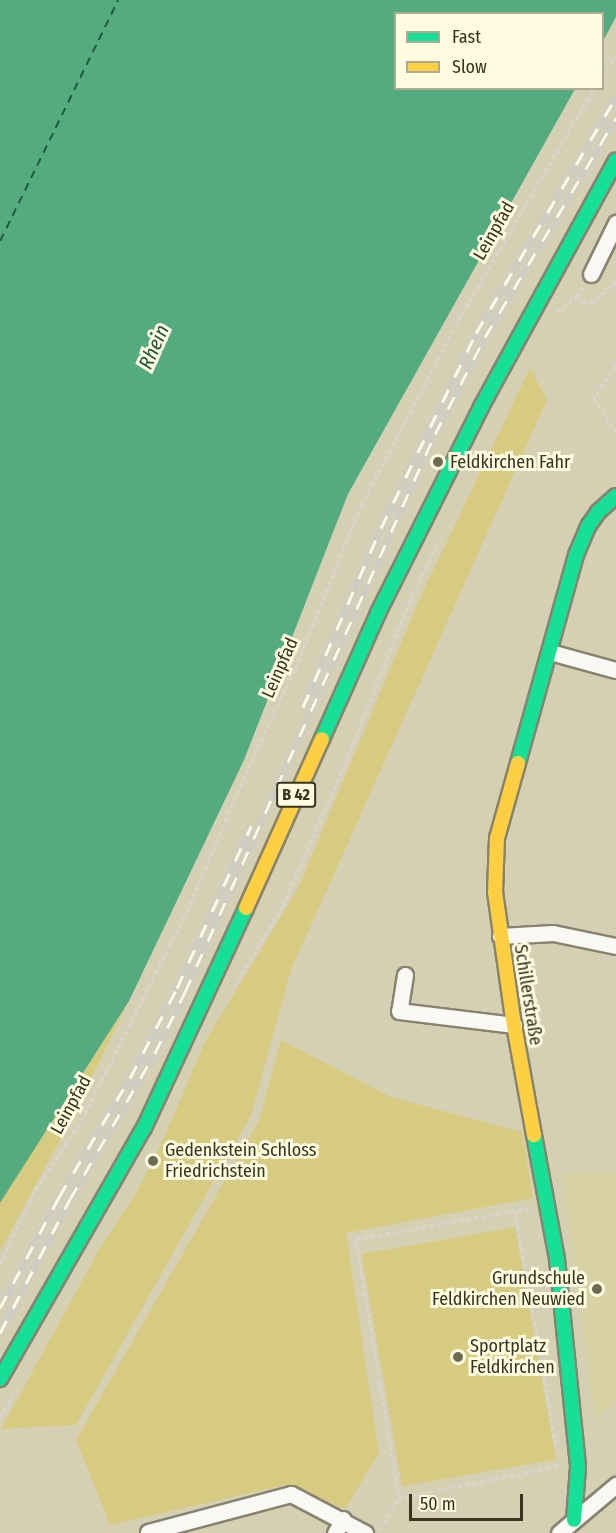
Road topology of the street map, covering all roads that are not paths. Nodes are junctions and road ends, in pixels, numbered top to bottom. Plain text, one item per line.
1 (616, 160) edge
2 (616, 223) edge
3 (591, 274) road end
4 (616, 496) edge
5 (550, 652) junction
6 (616, 670) edge
7 (500, 936) junction
8 (616, 946) edge
9 (405, 975) dead end
10 (514, 1025) junction
11 (0, 1379) edge
12 (616, 1485) edge
13 (574, 1520) junction
14 (339, 1526) edge
15 (148, 1532) edge
16 (365, 1533) edge
17 (559, 1533) edge

1 - 11 main road, B 42
2 - 3 street
4 - 5 main road, Schillerstraße
5 - 6 street
5 - 7 main road, Schillerstraße
7 - 8 street
7 - 10 main road, Schillerstraße
9 - 10 street
10 - 13 main road, Schillerstraße
12 - 13 street
13 - 17 street
14 - 15 street
14 - 16 street

